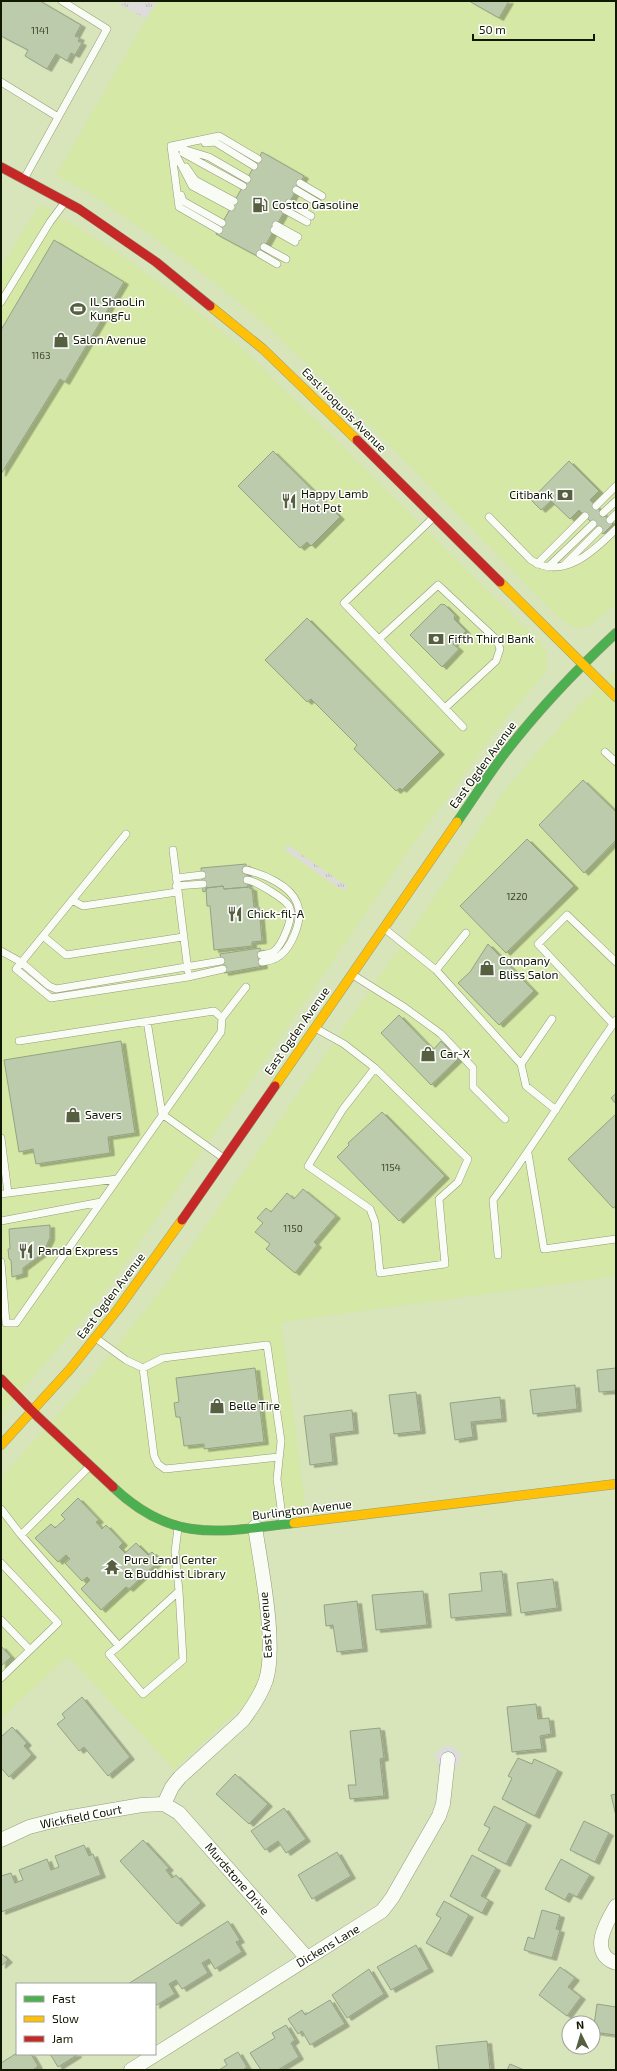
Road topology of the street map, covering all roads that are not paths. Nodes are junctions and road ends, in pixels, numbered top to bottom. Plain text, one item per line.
1 (62, 1) edge
2 (1, 82) edge
3 (58, 117) junction
4 (171, 146) junction
5 (256, 162) dead end
6 (1, 167) edge
7 (24, 179) junction
8 (247, 179) dead end
9 (300, 183) dead end
10 (243, 186) dead end
11 (296, 190) dead end
12 (322, 196) dead end
13 (65, 202) junction
14 (318, 203) dead end
15 (233, 204) dead end
16 (287, 206) dead end
17 (309, 219) dead end
18 (221, 226) dead end
19 (275, 228) dead end
20 (297, 240) dead end
21 (264, 247) dead end
22 (260, 254) dead end
23 (286, 259) dead end
24 (277, 264) dead end
25 (1, 302) edge
26 (616, 486) edge
27 (616, 501) edge
28 (596, 506) dead end
29 (603, 513) dead end
30 (616, 514) edge
31 (434, 516) junction
32 (585, 516) dead end
33 (489, 517) dead end
34 (610, 520) dead end
35 (593, 524) dead end
36 (616, 529) edge
37 (600, 530) dead end
38 (536, 564) junction
39 (563, 566) junction
40 (548, 567) junction
41 (616, 633) edge
42 (379, 639) junction
43 (583, 664) junction
44 (616, 697) edge
45 (445, 708) junction
46 (463, 726) dead end
47 (606, 752) dead end
48 (616, 762) edge
49 (126, 834) dead end
50 (173, 850) dead end
51 (246, 870) dead end
52 (202, 875) dead end
53 (176, 878) junction
54 (247, 880) dead end
55 (203, 884) dead end
56 (177, 889) junction
57 (72, 900) junction
58 (383, 927) junction
59 (466, 933) dead end
60 (43, 936) junction
61 (184, 937) junction
62 (1, 951) edge
63 (261, 955) dead end
64 (222, 961) dead end
65 (21, 962) junction
66 (262, 962) dead end
67 (616, 962) edge
68 (188, 968) junction
69 (223, 969) dead end
70 (436, 970) junction
71 (351, 974) junction
72 (188, 977) junction
73 (246, 986) dead end
74 (222, 1018) junction
75 (552, 1019) dead end
76 (147, 1021) junction
77 (615, 1022) edge
78 (314, 1028) junction
79 (18, 1041) dead end
80 (521, 1064) junction
81 (375, 1068) junction
82 (556, 1110) junction
83 (162, 1114) junction
84 (505, 1118) dead end
85 (1, 1138) edge
86 (528, 1153) junction
87 (224, 1159) junction
88 (117, 1179) junction
89 (4, 1194) edge
90 (101, 1202) junction
91 (1, 1221) edge
92 (616, 1239) edge
93 (498, 1254) dead end
94 (1, 1262) edge
95 (95, 1337) junction
96 (143, 1368) junction
97 (1, 1379) edge
98 (32, 1412) junction
99 (1, 1445) edge
100 (279, 1457) junction
101 (90, 1465) junction
102 (616, 1484) edge
103 (1, 1509) edge
104 (284, 1524) junction
105 (179, 1527) junction
106 (255, 1527) junction
107 (21, 1535) junction
108 (1, 1562) edge
109 (179, 1591) junction
110 (1, 1620) edge
111 (119, 1646) junction
112 (30, 1650) junction
113 (1, 1678) edge
114 (448, 1759) dead end
115 (164, 1804) junction
116 (1, 1840) edge
117 (616, 1906) edge
118 (308, 1958) junction
119 (616, 1963) edge
120 (156, 2054) edge
121 (155, 2055) edge
122 (131, 2070) edge

1 - 3 lane
2 - 3 lane
3 - 7 lane
4 - 5 lane
4 - 8 lane
4 - 10 lane
4 - 15 lane
4 - 18 lane
6 - 7 street, East Iroquois Avenue
7 - 13 street, East Iroquois Avenue
9 - 12 lane
11 - 14 lane
13 - 25 lane
13 - 31 street, East Iroquois Avenue
16 - 17 lane
19 - 20 lane
21 - 23 lane
22 - 24 lane
26 - 28 lane
27 - 29 lane
30 - 34 lane
31 - 42 lane
31 - 43 street, East Iroquois Avenue
32 - 38 lane
33 - 38 lane
35 - 40 lane
36 - 39 lane
37 - 39 lane
38 - 40 lane
39 - 40 lane
41 - 43 street, East Ogden Avenue
42 - 45 lane
42 - 45 lane
43 - 44 street, East Iroquois Avenue
43 - 58 street, East Ogden Avenue
45 - 46 lane
47 - 48 lane
49 - 57 lane
50 - 53 lane
51 - 66 lane
52 - 53 lane
53 - 56 lane
54 - 63 lane
55 - 56 lane
56 - 57 lane
56 - 61 lane
57 - 60 lane
58 - 70 lane
58 - 71 street, East Ogden Avenue
59 - 70 lane
60 - 61 lane
60 - 65 lane
61 - 68 lane
62 - 65 lane
64 - 68 lane
65 - 68 lane
65 - 72 lane
67 - 77 lane
68 - 72 lane
69 - 72 lane
70 - 80 lane
71 - 78 street, East Ogden Avenue
71 - 84 lane
73 - 74 lane
74 - 76 lane
74 - 83 lane
75 - 80 lane
76 - 79 lane
76 - 83 lane
77 - 82 lane
78 - 81 lane
78 - 87 street, East Ogden Avenue
80 - 82 lane
81 - 81 lane
82 - 86 lane
83 - 87 lane
83 - 88 lane
85 - 89 lane
86 - 92 lane
86 - 93 lane
87 - 95 street, East Ogden Avenue
88 - 89 lane
88 - 90 lane
90 - 91 lane
90 - 94 lane
95 - 96 lane
95 - 98 street, East Ogden Avenue
96 - 100 lane
96 - 100 lane
97 - 98 street
98 - 99 street, East Ogden Avenue
98 - 101 street, Burlington Avenue
100 - 104 lane
101 - 105 street, Burlington Avenue
101 - 107 lane
102 - 104 street, Burlington Avenue
103 - 107 lane
104 - 106 street, Burlington Avenue
105 - 106 street, Burlington Avenue
105 - 109 lane
106 - 115 street, East Avenue
107 - 111 lane
108 - 112 lane
109 - 111 lane
109 - 111 lane
110 - 112 lane
112 - 113 lane
114 - 118 street, Dickens Lane
115 - 116 street, Wickfield Court
115 - 118 street, Murdstone Drive
117 - 119 street
118 - 120 street, Dickens Lane
121 - 122 street, Dickens Lane

